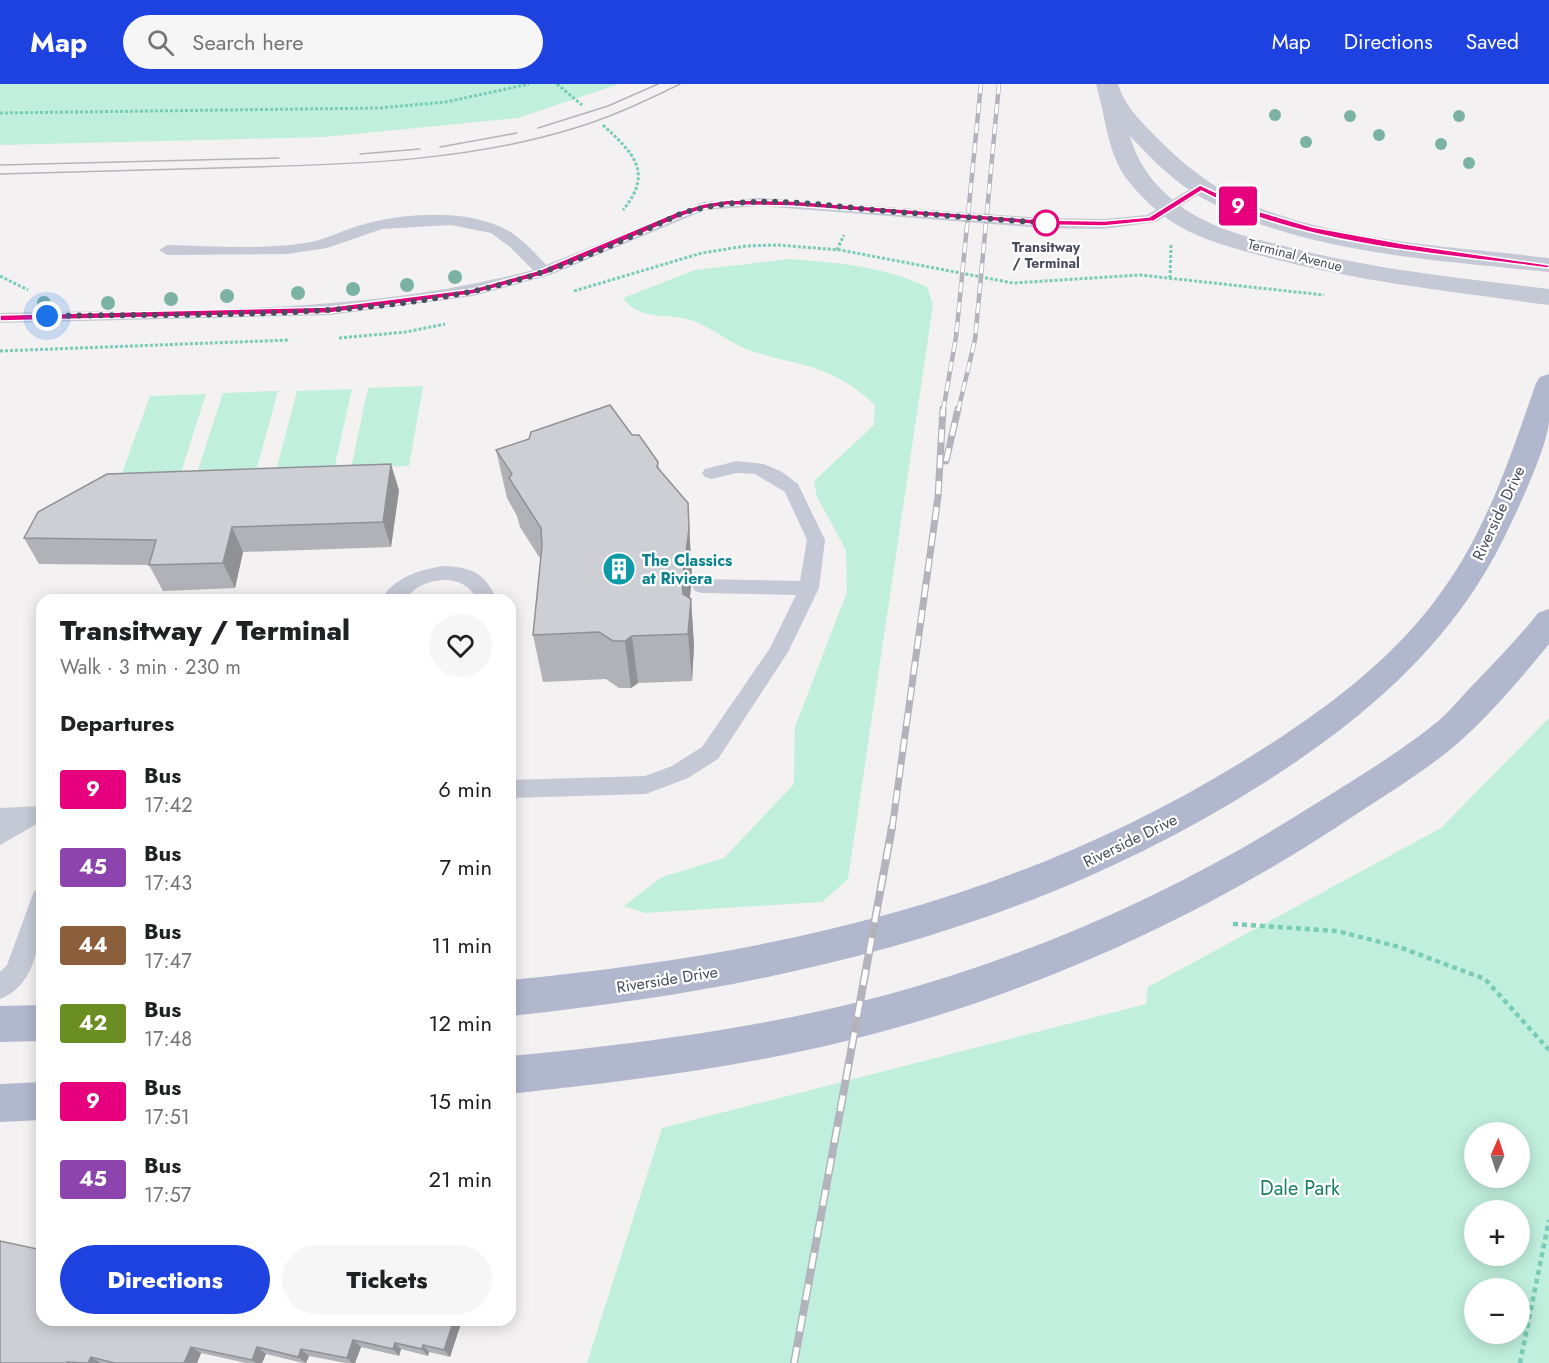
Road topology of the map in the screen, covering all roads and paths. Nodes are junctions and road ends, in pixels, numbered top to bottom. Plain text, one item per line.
1 (529, 84) edge
2 (557, 84) edge
3 (1110, 94) edge
4 (582, 105) dead end
5 (0, 113) edge
6 (1200, 187) junction
7 (1168, 207) junction
8 (167, 250) dead end
9 (1549, 266) edge
10 (543, 272) junction
11 (994, 281) dead end
12 (1326, 295) dead end
13 (1549, 297) edge
14 (0, 318) edge
15 (1549, 383) edge
16 (711, 473) dead end
17 (702, 586) dead end
18 (809, 588) junction
19 (394, 594) edge
20 (486, 594) edge
21 (1549, 621) edge
22 (516, 789) edge
23 (0, 817) edge
24 (36, 819) edge
25 (36, 820) edge
26 (0, 836) edge
27 (36, 916) edge
28 (1233, 924) dead end
29 (0, 988) edge
30 (516, 997) edge
31 (36, 1023) edge
32 (0, 1024) edge
33 (1549, 1050) edge
34 (516, 1074) edge
35 (36, 1101) edge
36 (0, 1103) edge
37 (1549, 1220) edge
38 (1520, 1363) edge

1 - 5 path
2 - 4 path
3 - 6 street, Terminal Avenue
3 - 7 street, Terminal Avenue
6 - 7 lane
6 - 9 street, Terminal Avenue
7 - 10 lane
7 - 13 street, Terminal Avenue
8 - 10 lane
10 - 14 lane
11 - 12 path
15 - 30 main road, Riverside Drive
16 - 18 lane
17 - 18 lane
18 - 22 lane
19 - 20 lane
21 - 34 main road
23 - 24 lane
25 - 26 lane
27 - 29 lane
28 - 33 path
31 - 32 main road
35 - 36 main road
37 - 38 path

